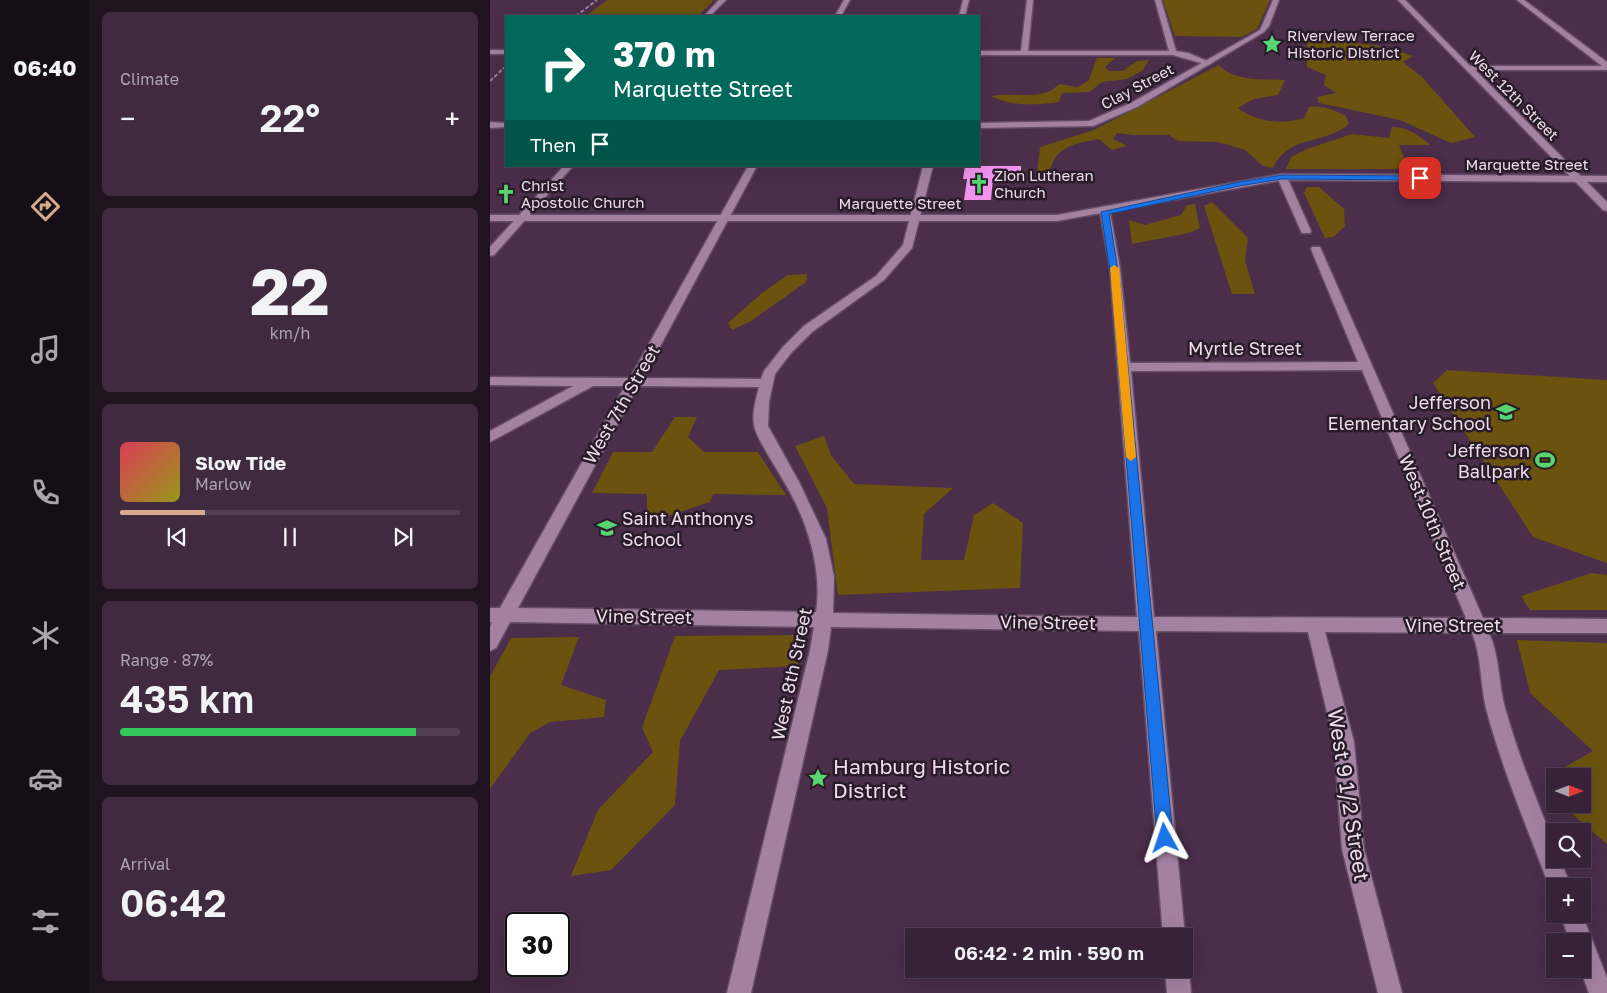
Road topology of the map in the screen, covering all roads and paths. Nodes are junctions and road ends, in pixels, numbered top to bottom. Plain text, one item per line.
1 (723, 0) edge
2 (847, 0) edge
3 (966, 0) edge
4 (1030, 0) edge
5 (1158, 0) edge
6 (1276, 0) edge
7 (1401, 0) edge
8 (1520, 0) edge
9 (709, 15) edge
10 (839, 15) edge
11 (962, 15) edge
12 (490, 52) edge
13 (505, 52) edge
14 (1173, 53) junction
15 (980, 54) edge
16 (1024, 54) junction
17 (1208, 63) junction
18 (1607, 67) edge
19 (1468, 68) junction
20 (490, 125) edge
21 (505, 125) edge
22 (980, 126) edge
23 (568, 167) edge
24 (752, 167) edge
25 (928, 167) edge
26 (1282, 177) junction
27 (1577, 179) junction
28 (1607, 179) edge
29 (1607, 208) edge
30 (1105, 212) junction
31 (490, 218) edge
32 (724, 218) junction
33 (915, 218) junction
34 (522, 219) junction
35 (1306, 231) dead end
36 (1316, 249) dead end
37 (490, 253) edge
38 (1366, 366) junction
39 (1124, 368) junction
40 (490, 381) edge
41 (591, 381) junction
42 (634, 382) junction
43 (767, 382) junction
44 (490, 437) edge
45 (498, 615) edge
46 (824, 618) junction
47 (1146, 624) junction
48 (1315, 625) junction
49 (1478, 626) junction
50 (1607, 626) edge
51 (490, 643) edge
52 (1557, 878) edge
53 (1173, 928) edge
54 (1591, 967) edge
55 (1178, 978) edge
56 (738, 993) edge
57 (1179, 993) edge
58 (1390, 993) edge
59 (1601, 993) edge

1 - 9 street
2 - 10 street
3 - 11 street
4 - 16 street
5 - 14 street
6 - 17 street, Clay Street
7 - 19 street, West 12th Street
8 - 18 street
12 - 13 street
14 - 16 street
14 - 17 street
15 - 16 street
17 - 22 street, Clay Street
18 - 19 street
19 - 27 street, West 12th Street
20 - 21 street
23 - 34 street
24 - 32 street, West 7th Street
25 - 33 street, West 8th Street
26 - 27 street, Marquette Street
26 - 30 street, Marquette Street
26 - 35 street
27 - 28 street, Marquette Street
27 - 29 street, West 12th Street
30 - 33 street, Marquette Street
30 - 39 street
31 - 34 street, Marquette Street
32 - 33 street, Marquette Street
32 - 34 street, Marquette Street
32 - 42 street, West 7th Street
33 - 43 street, West 8th Street
34 - 37 street
36 - 38 street, West 10th Street
38 - 39 street, Myrtle Street
38 - 49 street, West 10th Street
39 - 47 street
40 - 41 street
41 - 42 street
41 - 44 street
42 - 43 street
42 - 45 street, West 7th Street
43 - 46 street, West 8th Street
45 - 46 street, Vine Street
45 - 51 street, West 7th Street
46 - 47 street, Vine Street
46 - 56 street, West 8th Street
47 - 48 street, Vine Street
47 - 53 street
48 - 49 street, Vine Street
48 - 58 street, West 9 1/2 Street
49 - 50 street, Vine Street
49 - 52 street, West 10th Street
54 - 59 street
55 - 57 street

